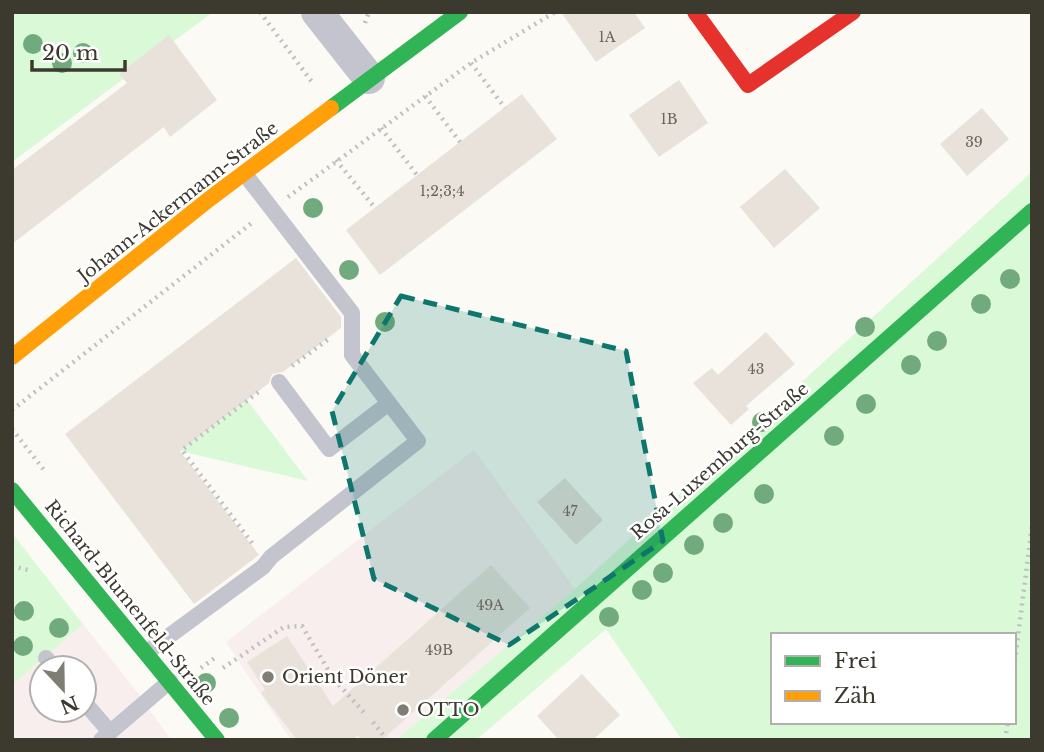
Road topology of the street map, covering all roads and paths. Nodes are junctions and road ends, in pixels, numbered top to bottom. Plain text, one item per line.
1 (260, 12) edge
2 (317, 12) edge
3 (460, 12) edge
4 (555, 12) edge
5 (695, 12) edge
6 (853, 12) edge
7 (471, 63) junction
8 (369, 78) junction
9 (425, 96) junction
10 (332, 107) junction
11 (505, 108) dead end
12 (381, 128) junction
13 (460, 142) dead end
14 (336, 160) junction
15 (244, 173) junction
16 (417, 175) dead end
17 (374, 208) dead end
18 (271, 209) junction
19 (1032, 211) edge
20 (341, 330) dead end
21 (12, 358) edge
22 (278, 379) junction
23 (389, 403) junction
24 (12, 410) edge
25 (12, 490) edge
26 (1032, 526) edge
27 (257, 550) dead end
28 (1016, 652) edge
29 (146, 653) junction
30 (223, 668) dead end
31 (170, 681) junction
32 (368, 716) dead end
33 (373, 722) dead end
34 (106, 736) edge
35 (217, 740) edge
36 (387, 740) edge
37 (433, 740) edge

1 - 10 path
2 - 8 street
3 - 8 street, Johann-Ackermann-Straße
4 - 7 path
5 - 6 street
7 - 9 path
7 - 11 path
8 - 10 street, Johann-Ackermann-Straße
9 - 12 path
9 - 13 path
10 - 15 street, Johann-Ackermann-Straße
12 - 14 path
12 - 16 path
14 - 17 path
14 - 18 path
15 - 18 lane
15 - 21 street, Johann-Ackermann-Straße
18 - 23 lane
18 - 24 path
19 - 37 street, Rosa-Luxemburg-Straße
20 - 22 path
22 - 23 lane
22 - 27 path
23 - 29 lane
25 - 29 street, Richard-Blumenfeld-Straße
26 - 28 path
29 - 31 street, Richard-Blumenfeld-Straße
30 - 32 path
31 - 34 lane
31 - 35 street, Richard-Blumenfeld-Straße
33 - 36 path

